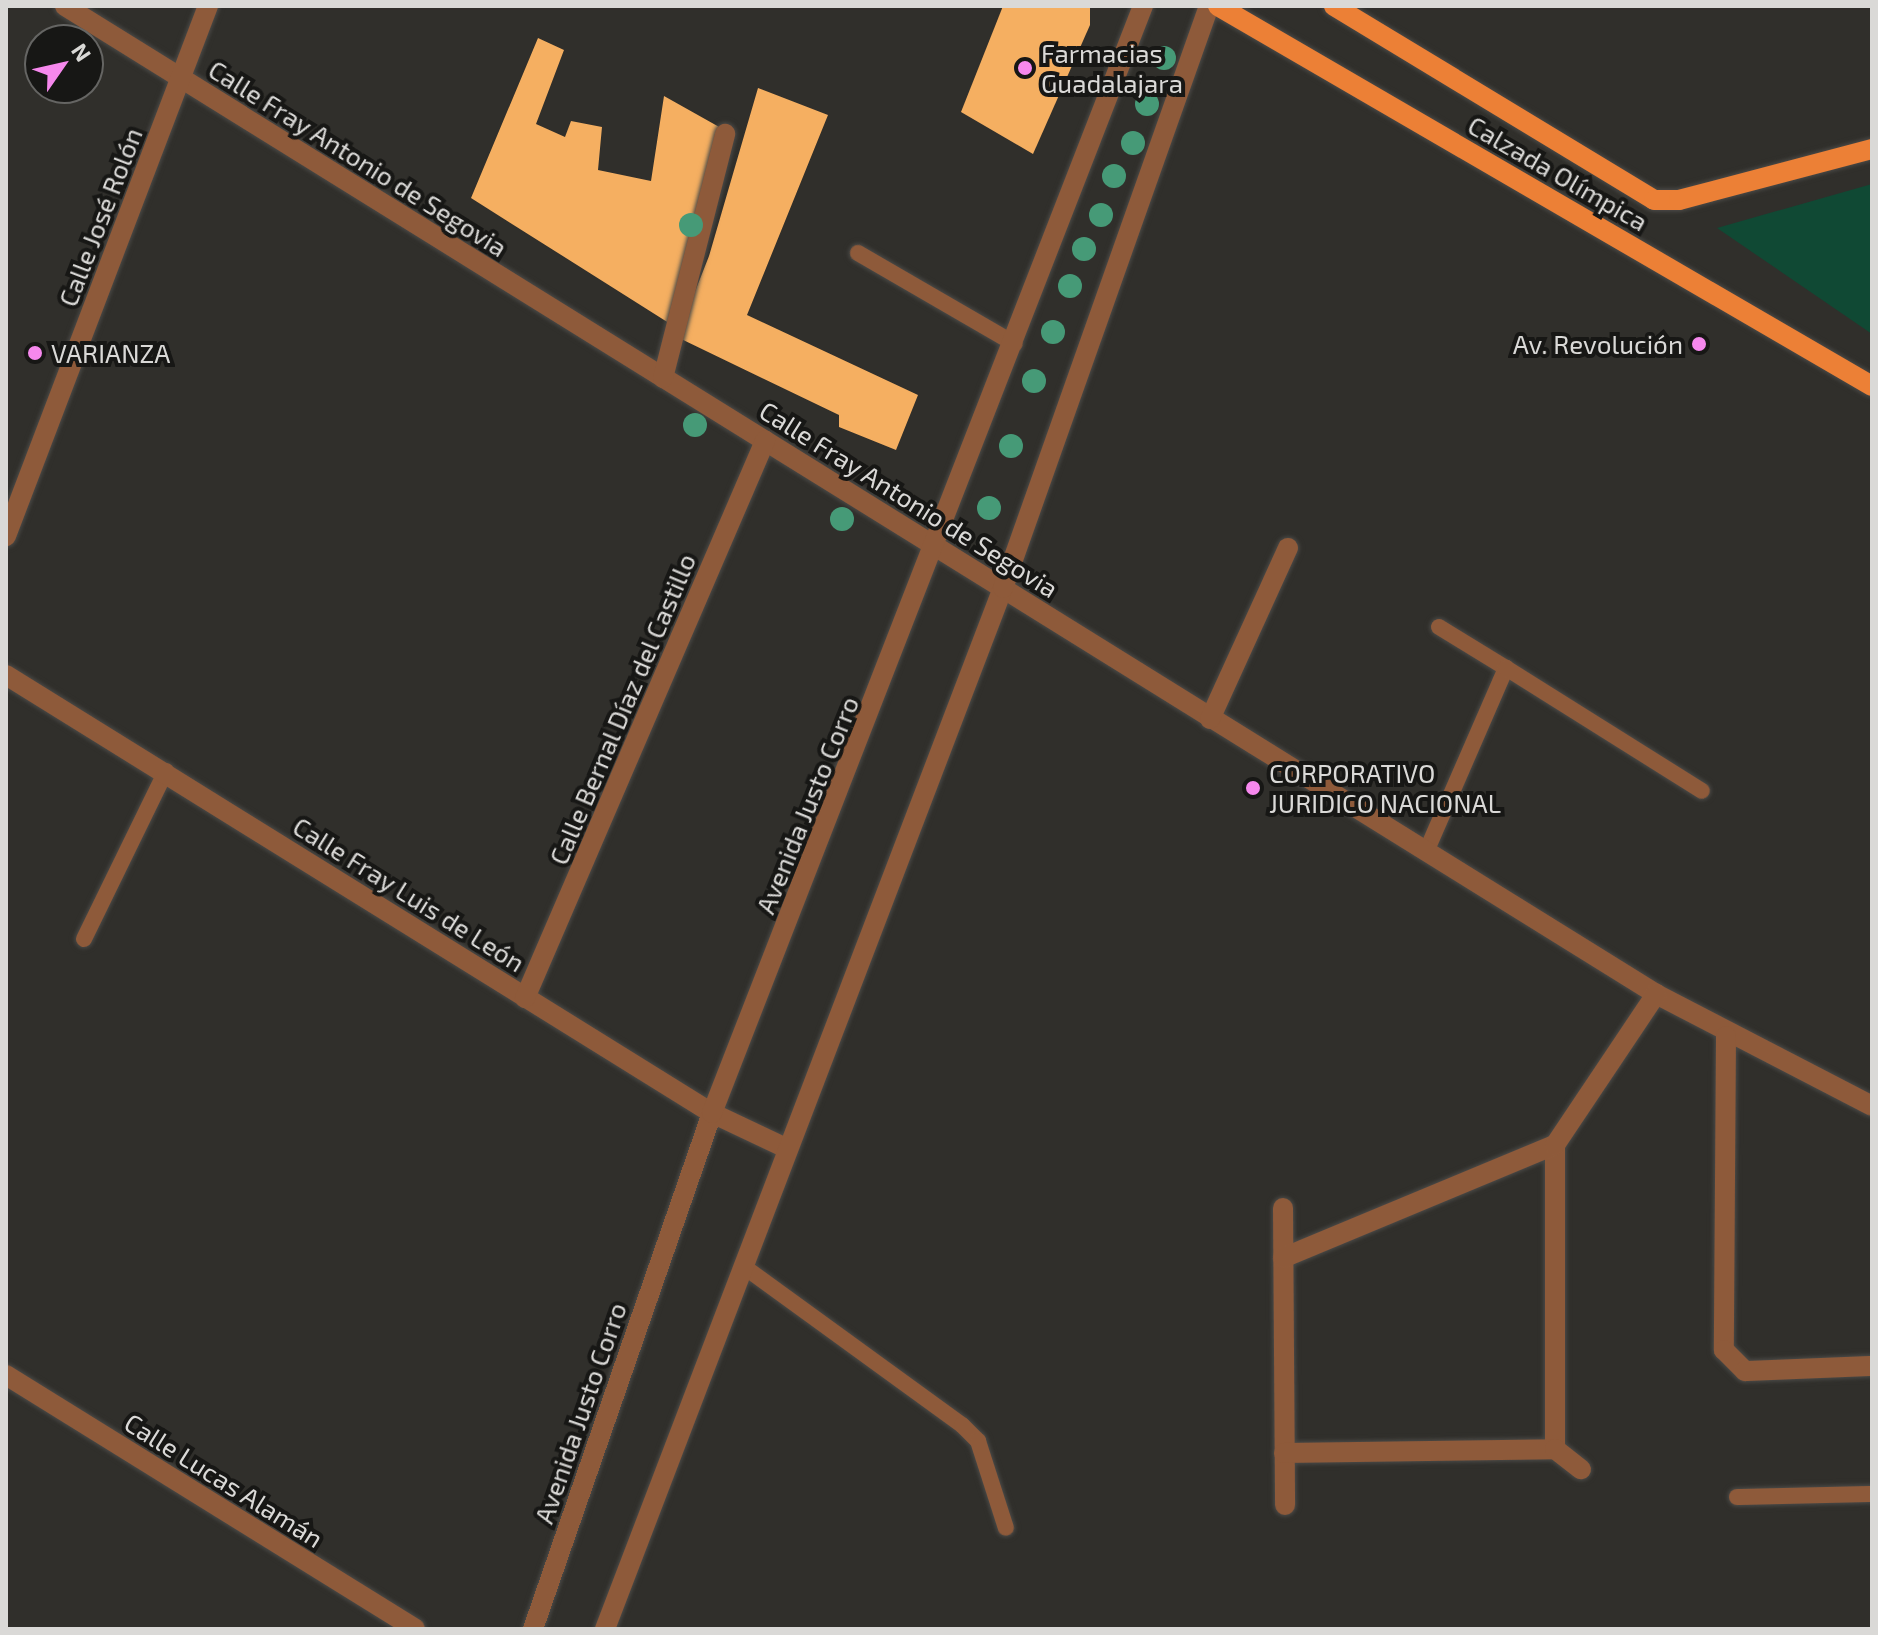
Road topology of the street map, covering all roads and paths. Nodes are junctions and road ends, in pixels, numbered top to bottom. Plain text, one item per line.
1 (65, 6) edge
2 (208, 6) edge
3 (1143, 6) edge
4 (1209, 6) edge
5 (1218, 6) edge
6 (1334, 6) edge
7 (181, 79) junction
8 (725, 134) dead end
9 (1872, 149) edge
10 (858, 253) dead end
11 (1015, 344) junction
12 (663, 378) junction
13 (1872, 386) edge
14 (765, 441) junction
15 (6, 536) edge
16 (937, 547) junction
17 (1288, 548) dead end
18 (1003, 588) junction
19 (1439, 627) dead end
20 (1506, 668) junction
21 (6, 675) edge
22 (1210, 719) junction
23 (166, 771) junction
24 (1702, 791) dead end
25 (1426, 852) junction
26 (84, 939) dead end
27 (1656, 994) junction
28 (525, 998) junction
29 (1726, 1036) junction
30 (1872, 1106) edge
31 (712, 1113) junction
32 (1555, 1145) junction
33 (788, 1149) junction
34 (1283, 1208) dead end
35 (1283, 1258) junction
36 (743, 1266) junction
37 (1872, 1366) edge
38 (6, 1375) edge
39 (1555, 1449) junction
40 (1284, 1453) junction
41 (1581, 1469) dead end
42 (1872, 1494) edge
43 (1737, 1497) dead end
44 (1285, 1505) dead end
45 (1006, 1528) dead end
46 (415, 1629) edge
47 (533, 1629) edge
48 (605, 1629) edge

1 - 7 street, Calle Fray Antonio de Segovia
2 - 7 street, Calle José Rolón
3 - 11 street, Avenida Justo Corro
4 - 18 street
5 - 13 main road, Calzada Olímpica
6 - 9 main road, Calzada Olímpica
7 - 12 street, Calle Fray Antonio de Segovia
7 - 15 street, Calle José Rolón
8 - 12 street
10 - 11 lane
11 - 16 street, Avenida Justo Corro
12 - 14 street, Calle Fray Antonio de Segovia
14 - 16 street, Calle Fray Antonio de Segovia
14 - 28 street, Calle Bernal Díaz del Castillo
16 - 18 street, Calle Fray Antonio de Segovia
16 - 31 street, Avenida Justo Corro
17 - 22 street
18 - 22 street, Calle Fray Antonio de Segovia
18 - 33 street
19 - 20 lane
20 - 24 lane
20 - 25 lane
21 - 23 street, Calle Fray Luis de León
22 - 25 street, Calle Fray Antonio de Segovia
23 - 26 lane
23 - 28 street, Calle Fray Luis de León
25 - 27 street, Calle Fray Antonio de Segovia
27 - 29 street, Calle Fray Antonio de Segovia
27 - 32 street
28 - 31 street, Calle Fray Luis de León
29 - 30 street, Calle Fray Antonio de Segovia
29 - 37 street
31 - 33 street, Calle Fray Luis de León
31 - 47 street, Avenida Justo Corro
32 - 35 street
32 - 39 street
33 - 36 street
34 - 35 street
35 - 40 street
36 - 45 lane
36 - 48 street
38 - 46 street, Calle Lucas Alamán
39 - 40 street
39 - 41 street
40 - 44 street
42 - 43 lane

